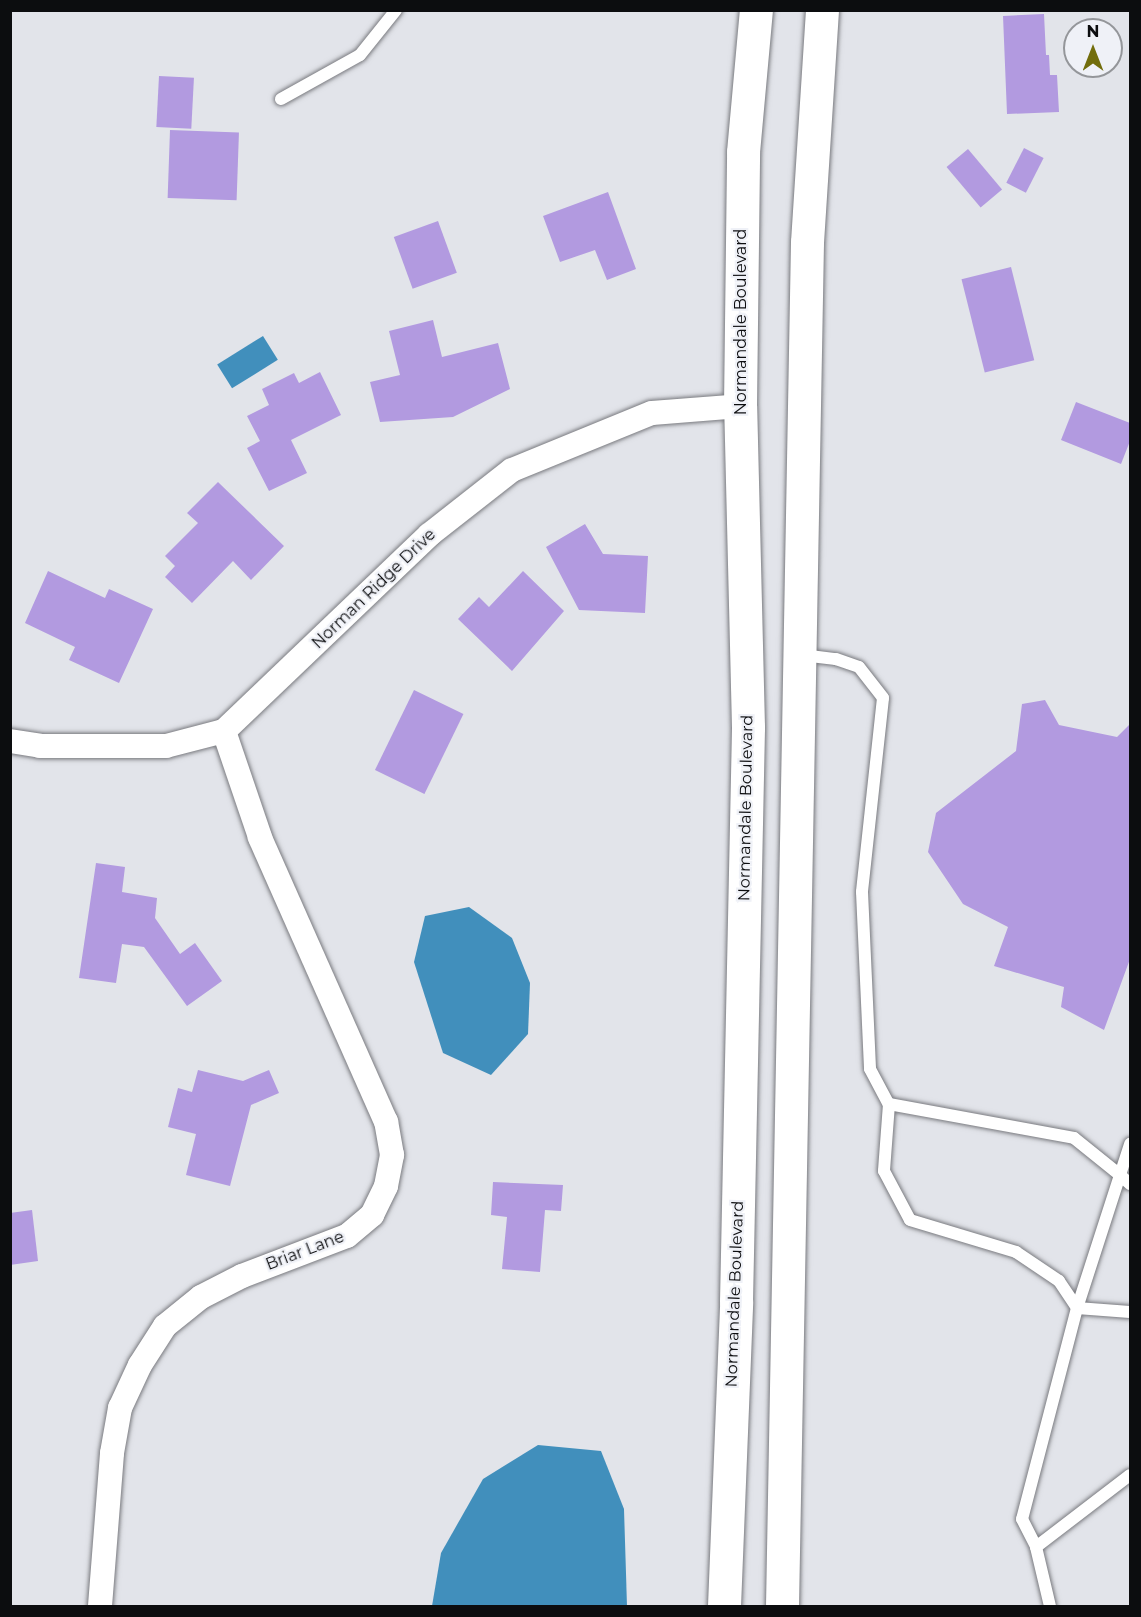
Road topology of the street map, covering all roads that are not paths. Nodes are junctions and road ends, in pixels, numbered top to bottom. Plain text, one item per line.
1 (396, 10) edge
2 (756, 10) edge
3 (822, 10) edge
4 (281, 99) dead end
5 (740, 406) junction
6 (799, 654) junction
7 (224, 731) junction
8 (10, 741) edge
9 (889, 1104) junction
10 (1131, 1144) edge
11 (1120, 1175) junction
12 (1131, 1184) edge
13 (1077, 1308) junction
14 (1131, 1312) edge
15 (1131, 1475) edge
16 (1036, 1547) junction
17 (100, 1606) edge
18 (724, 1606) edge
19 (782, 1606) edge
20 (1050, 1606) edge

1 - 4 lane
2 - 5 main road, Normandale Boulevard
3 - 6 main road
5 - 7 street, Norman Ridge Drive
5 - 18 main road, Normandale Boulevard
6 - 9 lane
6 - 19 main road
7 - 8 street, Norman Ridge Drive
7 - 17 street, Briar Lane
9 - 11 lane
9 - 13 lane
10 - 11 lane
11 - 12 lane
11 - 13 lane
13 - 14 lane
13 - 16 lane
15 - 16 lane
16 - 20 lane

